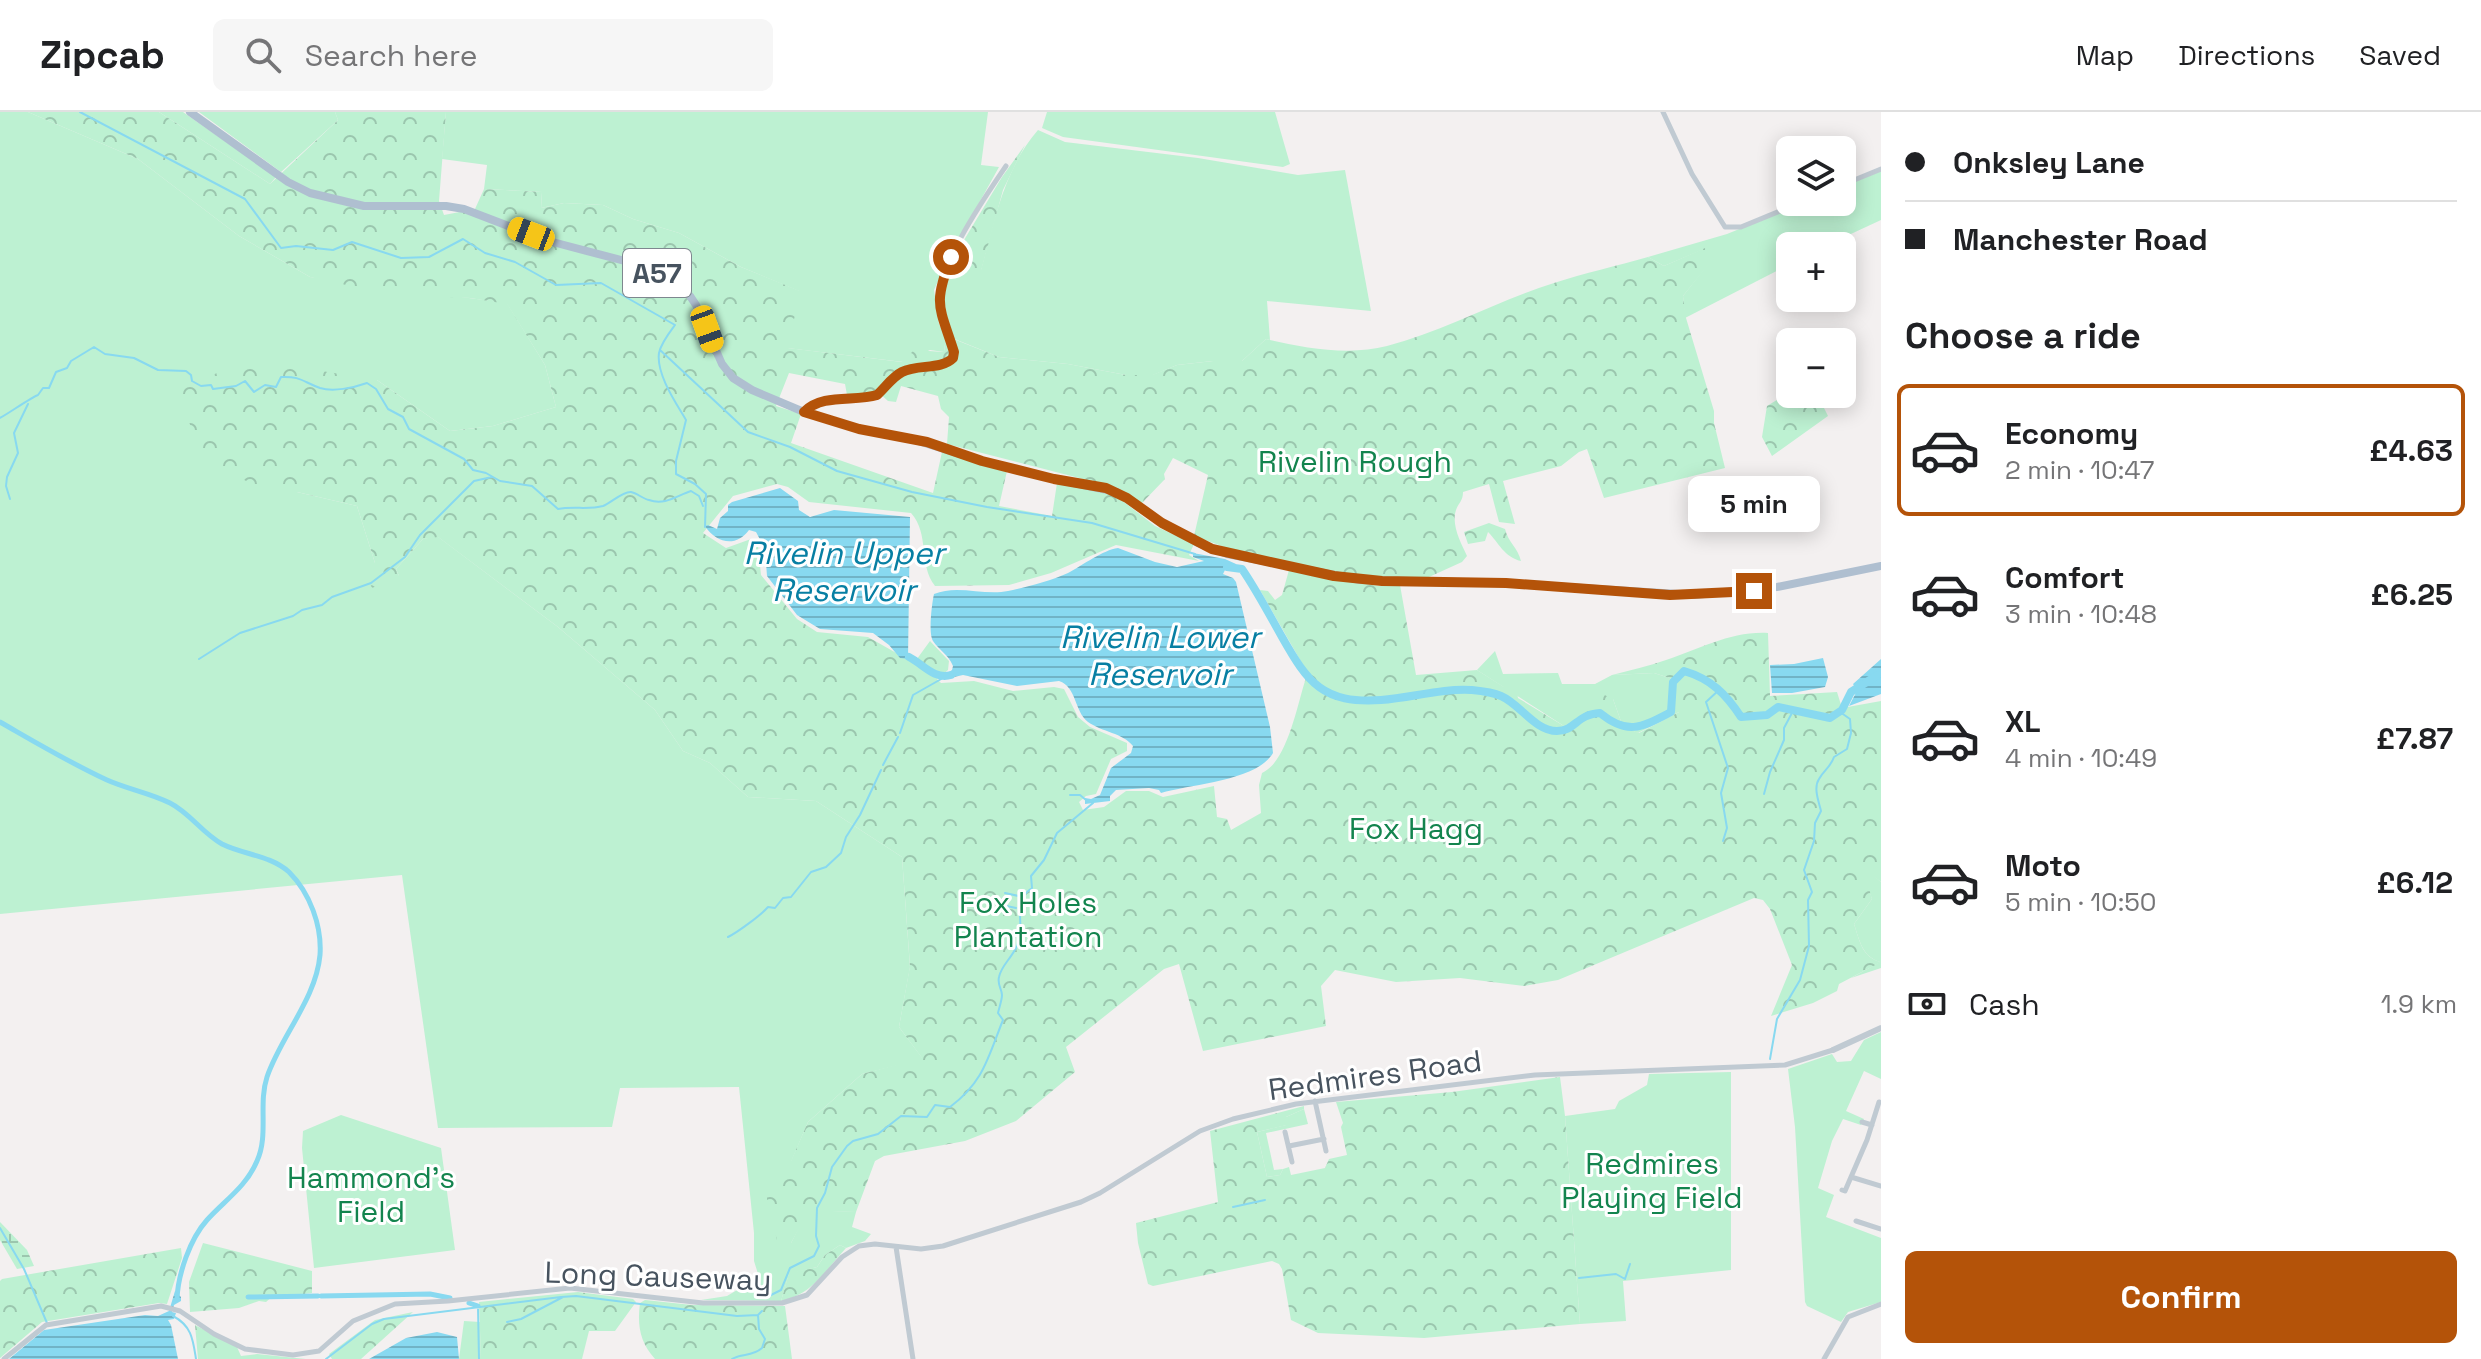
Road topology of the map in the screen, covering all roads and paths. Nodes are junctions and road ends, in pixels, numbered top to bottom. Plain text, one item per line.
1 (190, 112) edge
2 (1663, 112) edge
3 (1006, 166) dead end
4 (1881, 169) edge
5 (1856, 179) edge
6 (1776, 213) edge
7 (804, 412) junction
8 (1881, 566) edge
9 (1881, 1028) edge
10 (1833, 1050) joint
11 (1315, 1101) junction
12 (1879, 1102) edge
13 (1862, 1122) dead end
14 (1872, 1125) junction
15 (1285, 1132) dead end
16 (1324, 1139) junction
17 (1289, 1146) junction
18 (1326, 1151) dead end
19 (1292, 1162) dead end
20 (1851, 1177) junction
21 (1881, 1186) edge
22 (1843, 1190) dead end
23 (1856, 1221) dead end
24 (1881, 1229) edge
25 (896, 1247) junction
26 (1881, 1304) edge
27 (4, 1359) edge
28 (913, 1359) edge
29 (1824, 1359) edge

1 - 7 main road, A57
2 - 6 street
3 - 7 street
4 - 5 street
7 - 8 main road, A57
9 - 10 street, Redmires Road
10 - 11 street, Redmires Road
11 - 16 street
11 - 25 street, Redmires Road
12 - 14 street
13 - 14 street
14 - 20 street
15 - 17 street
16 - 17 street
16 - 18 street
17 - 19 street
20 - 21 street
20 - 22 street
23 - 24 street
25 - 27 street, Long Causeway
25 - 28 street
26 - 29 street

